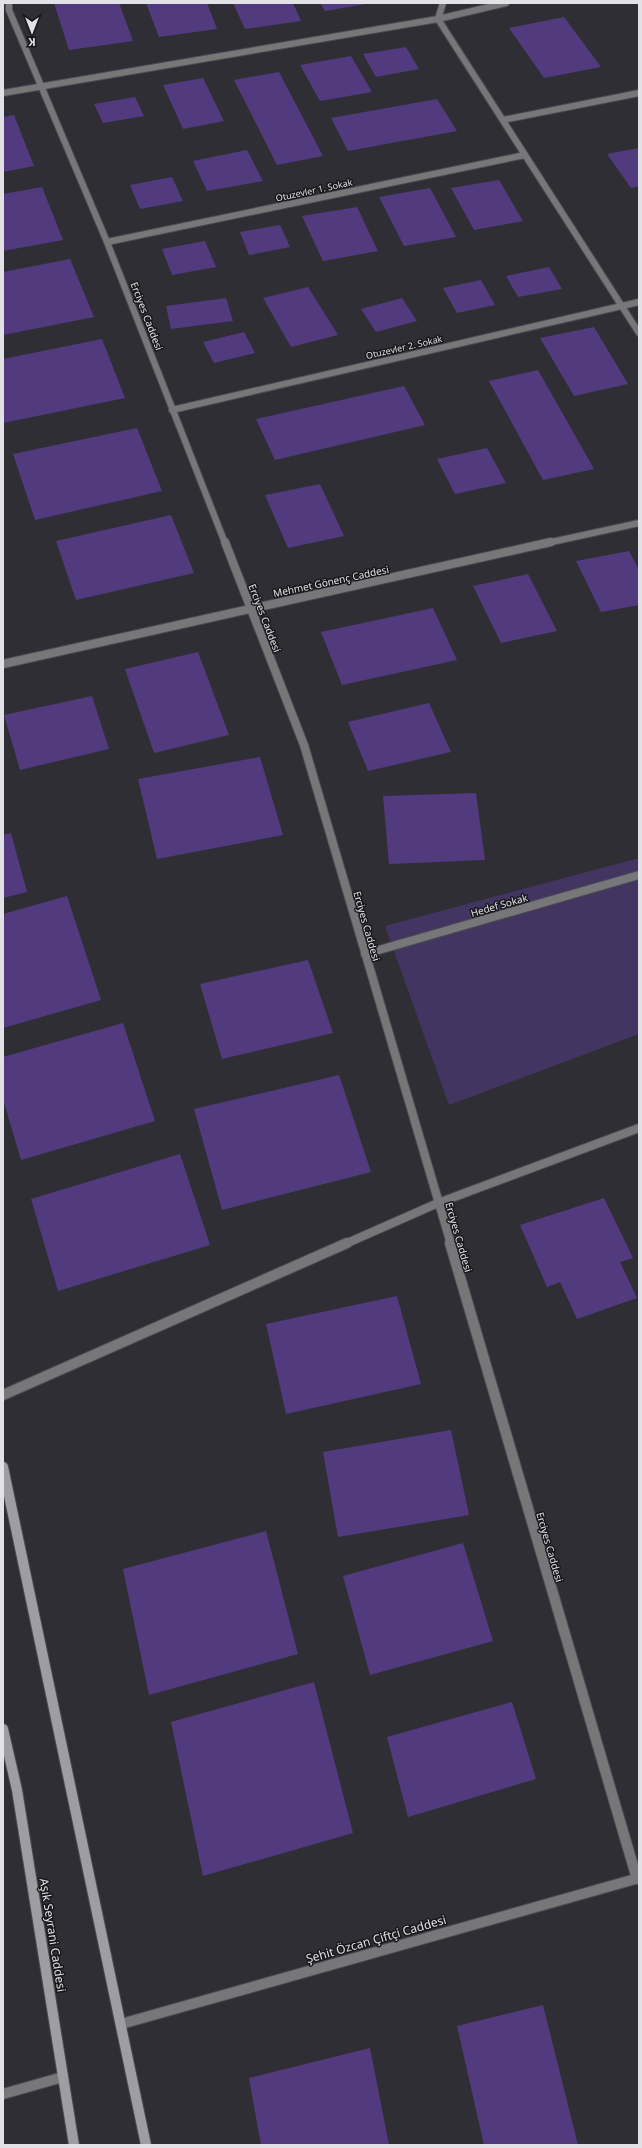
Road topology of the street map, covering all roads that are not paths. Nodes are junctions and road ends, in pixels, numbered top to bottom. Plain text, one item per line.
1 (9, 3) edge
2 (443, 3) edge
3 (506, 3) edge
4 (438, 19) junction
5 (42, 87) junction
6 (3, 93) edge
7 (639, 93) edge
8 (503, 120) junction
9 (525, 155) junction
10 (107, 242) junction
11 (639, 302) edge
12 (622, 306) junction
13 (639, 333) edge
14 (172, 410) junction
15 (639, 522) edge
16 (250, 609) junction
17 (3, 664) edge
18 (639, 875) edge
19 (365, 954) junction
20 (639, 1128) edge
21 (438, 1203) junction
22 (3, 1395) edge
23 (3, 1467) edge
24 (3, 1729) edge
25 (638, 1878) edge
26 (121, 2024) junction
27 (63, 2077) junction
28 (3, 2094) edge
29 (74, 2145) edge
30 (146, 2145) edge

1 - 5 street, Erciyes Caddesi
2 - 4 street
3 - 4 street
4 - 5 street
4 - 8 street
5 - 6 street
5 - 10 street, Erciyes Caddesi
7 - 8 street
8 - 9 street
9 - 10 street, Otuzevler 1. Sokak
9 - 12 street
10 - 14 street, Erciyes Caddesi
11 - 12 street, Otuzevler 2. Sokak
12 - 13 street
12 - 14 street, Otuzevler 2. Sokak
14 - 16 street, Erciyes Caddesi
15 - 16 street, Mehmet Gönenç Caddesi
16 - 17 street, Mehmet Gönenç Caddesi
16 - 19 street, Erciyes Caddesi
18 - 19 street, Hedef Sokak
19 - 21 street, Erciyes Caddesi
20 - 21 street
21 - 22 street
21 - 25 street, Erciyes Caddesi
23 - 26 main road
24 - 27 main road, Aşık Seyrani Caddesi
25 - 26 street, Şehit Özcan Çiftçi Caddesi
26 - 30 main road
27 - 28 street
27 - 29 main road, Aşık Seyrani Caddesi

